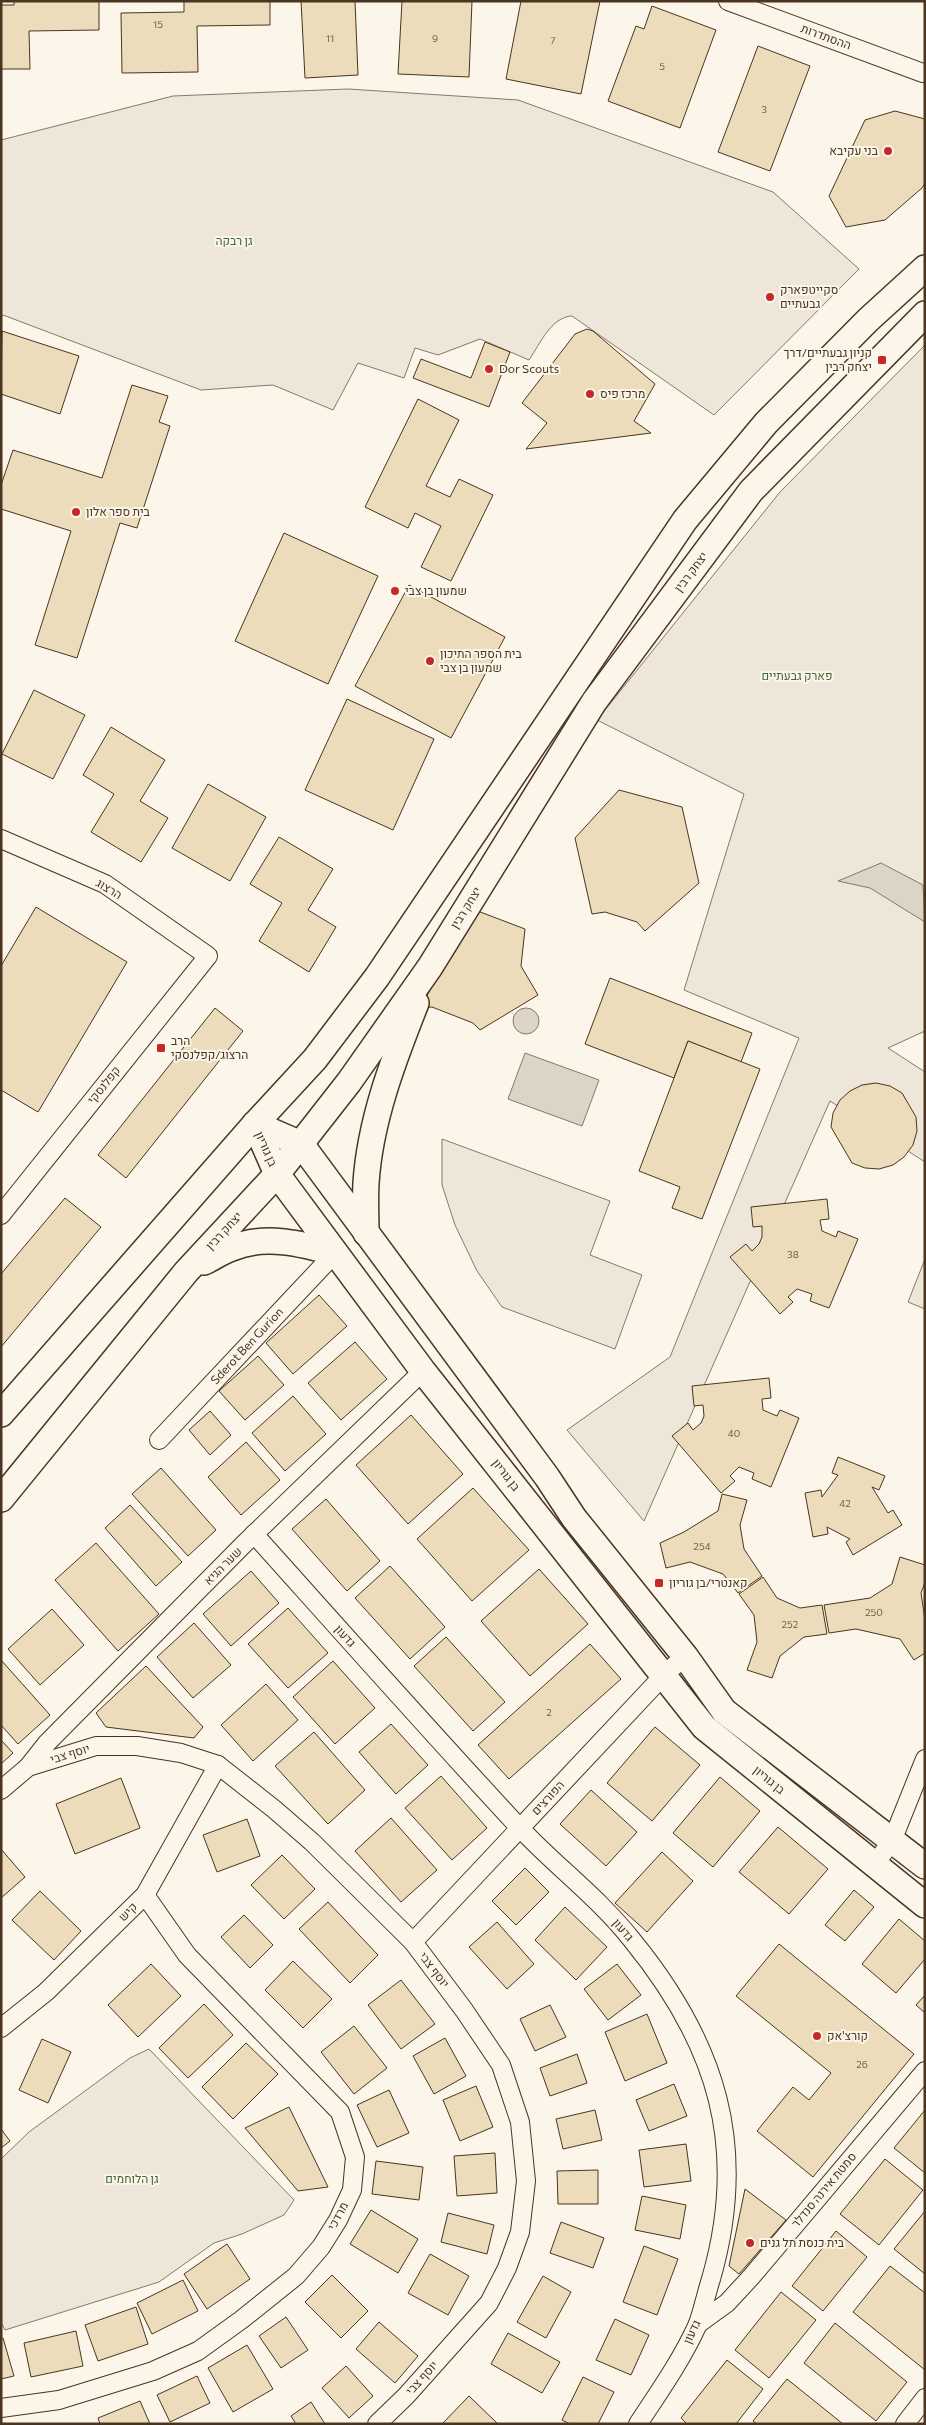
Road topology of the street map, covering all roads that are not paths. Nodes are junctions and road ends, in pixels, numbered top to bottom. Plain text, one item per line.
1 (728, 1) edge
2 (923, 73) dead end
3 (925, 268) edge
4 (925, 314) edge
5 (1, 839) edge
6 (208, 956) joint
7 (430, 967) junction
8 (255, 1124) junction
9 (301, 1144) junction
10 (277, 1174) junction
11 (1, 1215) edge
12 (366, 1233) junction
13 (335, 1252) junction
14 (186, 1272) junction
15 (423, 1371) junction
16 (1, 1414) edge
17 (159, 1440) dead end
18 (1, 1499) edge
19 (254, 1534) junction
20 (685, 1656) junction
21 (662, 1677) junction
22 (925, 1759) edge
23 (218, 1765) junction
24 (28, 1767) junction
25 (1, 1790) edge
26 (519, 1828) junction
27 (892, 1841) junction
28 (874, 1865) junction
29 (925, 1866) edge
30 (145, 1895) junction
31 (925, 1905) edge
32 (413, 1942) junction
33 (1, 2028) edge
34 (925, 2071) edge
35 (698, 2324) junction
36 (925, 2398) edge
37 (1, 2408) edge
38 (377, 2424) edge
39 (638, 2424) edge
40 (905, 2424) edge

1 - 2 street, ההסתדרות
3 - 8 main road
4 - 7 main road, יצחק רבין
5 - 6 street, הרצוג
6 - 11 street, קפלנסקי
7 - 9 main road, יצחק רבין
7 - 12 main road
8 - 9 main road, בן גוריון
8 - 10 main road, בן גוריון
8 - 16 main road
9 - 10 main road, יצחק רבין
9 - 12 main road
10 - 13 main road, בן גוריון
10 - 14 main road, יצחק רבין
12 - 20 main road
13 - 14 main road
13 - 15 main road, בן גוריון
13 - 17 street, Sderot Ben Gurion
14 - 18 main road, יצחק רבין
15 - 19 street, שער הגיא
15 - 21 main road, בן גוריון
19 - 24 street, שער הגיא
19 - 26 street, גדעון
20 - 21 street, הפורצים
20 - 27 main road
21 - 26 street, הפורצים
21 - 28 main road, בן גוריון
22 - 27 street
23 - 24 street, יוסף צבי
23 - 30 street, קיש
23 - 32 street, יוסף צבי
24 - 25 street, יוסף צבי
26 - 32 street, הפורצים
26 - 35 street, גדעון
27 - 28 street
27 - 29 main road
28 - 31 main road, בן גוריון
30 - 33 street, קיש
30 - 37 street, מרדכי
32 - 38 street, יוסף צבי
34 - 35 street, סמטת אירנה סנדלר
35 - 39 street, גדעון
36 - 40 street

